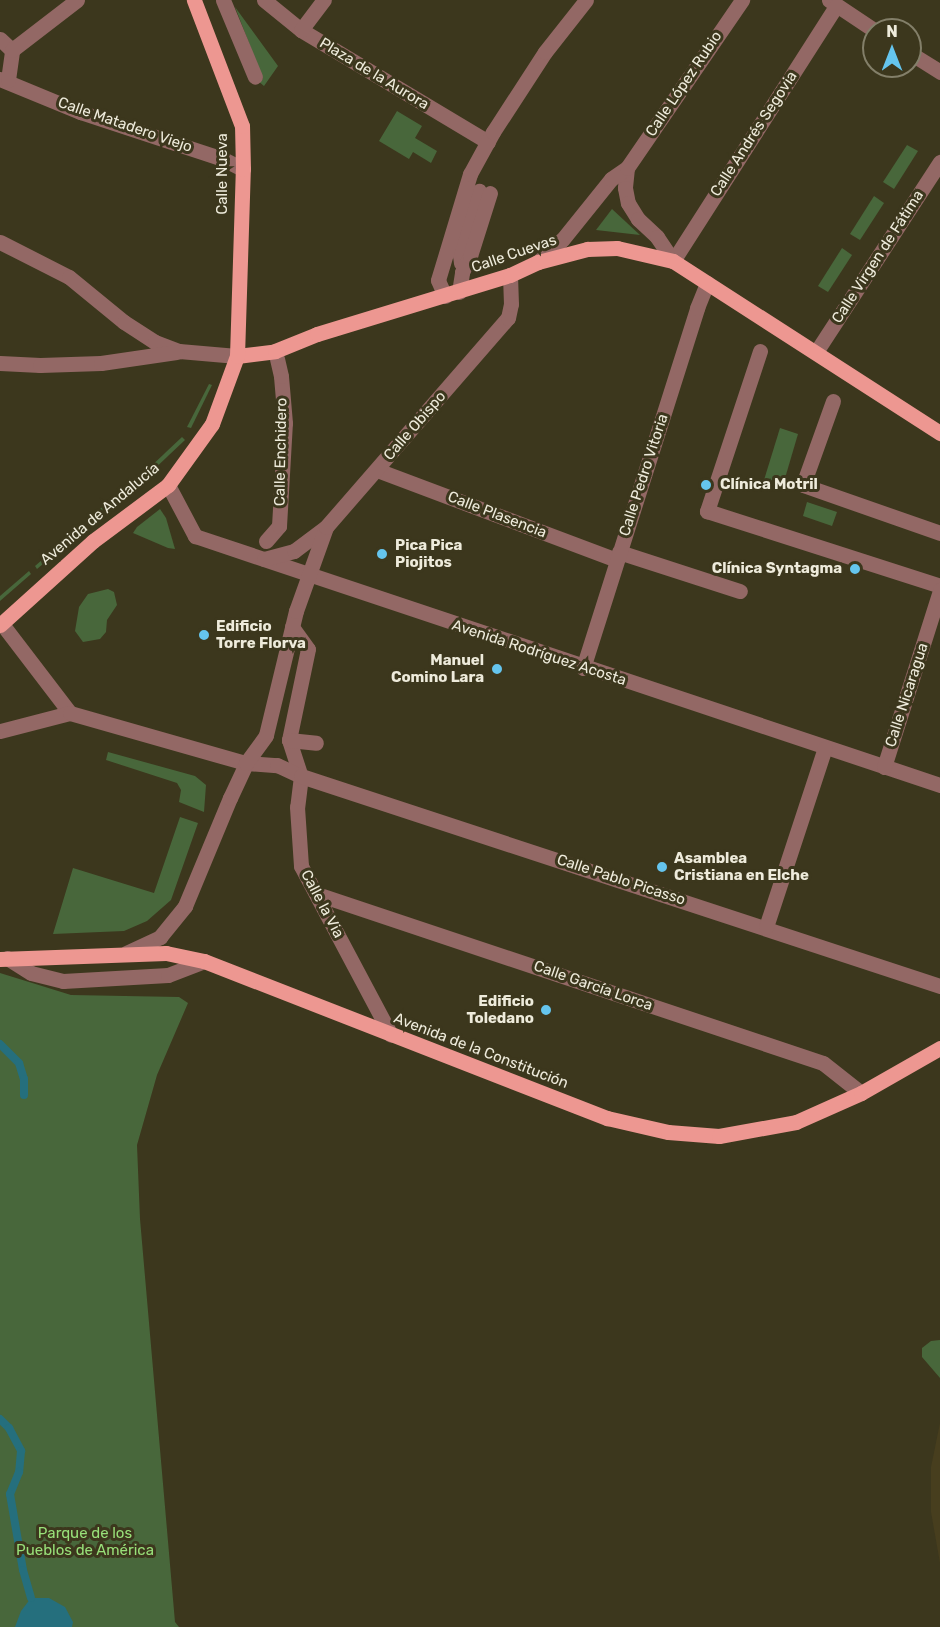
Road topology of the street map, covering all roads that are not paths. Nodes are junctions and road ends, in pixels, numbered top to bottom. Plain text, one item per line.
1 (77, 0) edge
2 (194, 0) edge
3 (223, 0) edge
4 (264, 0) edge
5 (324, 0) edge
6 (586, 0) edge
7 (742, 0) edge
8 (833, 3) edge
9 (862, 22) edge
10 (301, 30) junction
11 (0, 39) edge
12 (12, 50) junction
13 (922, 61) edge
14 (940, 72) edge
15 (255, 77) dead end
16 (4, 79) edge
17 (490, 137) junction
18 (940, 162) edge
19 (627, 168) junction
20 (243, 169) junction
21 (484, 192) dead end
22 (0, 242) edge
23 (673, 261) junction
24 (538, 262) junction
25 (510, 275) junction
26 (707, 283) junction
27 (452, 294) junction
28 (179, 351) junction
29 (760, 351) dead end
30 (816, 352) junction
31 (237, 356) junction
32 (277, 358) dead end
33 (0, 363) edge
34 (833, 401) dead end
35 (940, 433) edge
36 (377, 470) junction
37 (168, 485) junction
38 (326, 527) junction
39 (940, 533) edge
40 (266, 541) dead end
41 (618, 556) junction
42 (261, 559) junction
43 (308, 575) junction
44 (940, 588) edge
45 (740, 591) dead end
46 (1, 625) edge
47 (292, 627) junction
48 (583, 668) junction
49 (70, 713) junction
50 (0, 731) edge
51 (289, 740) junction
52 (316, 743) dead end
53 (825, 748) junction
54 (246, 763) junction
55 (884, 766) junction
56 (301, 776) junction
57 (940, 785) edge
58 (317, 894) junction
59 (766, 927) junction
60 (126, 953) junction
61 (4, 958) edge
62 (204, 961) junction
63 (940, 986) edge
64 (391, 1035) junction
65 (940, 1048) edge
66 (861, 1093) junction

1 - 12 street
2 - 20 main road, Calle Nueva
3 - 15 street
4 - 10 street, Plaza de la Aurora
5 - 10 street
6 - 17 street
7 - 19 street, Calle López Rubio
8 - 9 street
8 - 23 street, Calle Andrés Segovia
10 - 17 street, Plaza de la Aurora
11 - 12 street
12 - 16 street
13 - 14 street
16 - 20 street, Calle Matadero Viejo
17 - 27 street
18 - 30 street, Calle Virgen de Fátima
19 - 23 street
19 - 24 street, Calle López Rubio
20 - 31 main road, Calle Nueva
21 - 27 street
22 - 28 street
23 - 24 main road, Calle Cuevas
23 - 26 main road, Calle Cuevas
24 - 25 main road, Calle Cuevas
25 - 27 main road, Calle Cuevas
25 - 36 street, Calle Obispo
26 - 30 main road, Calle Cuevas
26 - 41 street, Calle Pedro Vitoria
27 - 31 main road, Calle Cuevas
28 - 31 street
28 - 33 street
29 - 44 street
30 - 35 main road, Calle Cuevas
31 - 37 main road, Avenida de Andalucía
32 - 40 street, Calle Enchidero
34 - 39 street
36 - 38 street, Calle Obispo
36 - 41 street, Calle Plasencia
37 - 42 street, Avenida Rodríguez Acosta
37 - 46 main road, Avenida de Andalucía
38 - 42 street
38 - 43 street, Calle Obispo
41 - 45 street, Calle Plasencia
41 - 48 street, Calle Pedro Vitoria
42 - 43 street, Avenida Rodríguez Acosta
43 - 47 street, Calle Obispo
43 - 48 street, Avenida Rodríguez Acosta
44 - 55 street, Calle Nicaragua
46 - 49 street, Avenida de Andalucía
47 - 51 street
47 - 54 street, Calle Obispo
48 - 53 street, Avenida Rodríguez Acosta
49 - 50 street
49 - 54 street, Calle Pablo Picasso
51 - 52 street
51 - 56 street, Calle la Via
53 - 55 street, Avenida Rodríguez Acosta
53 - 59 street
54 - 56 street, Calle Pablo Picasso
54 - 60 street, Calle Obispo
55 - 57 street, Avenida Rodríguez Acosta
56 - 58 street, Calle la Via
56 - 59 street, Calle Pablo Picasso
58 - 64 street, Calle la Via
58 - 66 street, Calle García Lorca
59 - 63 street, Calle Pablo Picasso
60 - 61 main road, Avenida de la Constitución
60 - 62 main road, Avenida de la Constitución
61 - 62 street
62 - 64 main road, Avenida de la Constitución
64 - 66 main road, Avenida de la Constitución
65 - 66 main road, Avenida de la Constitución

